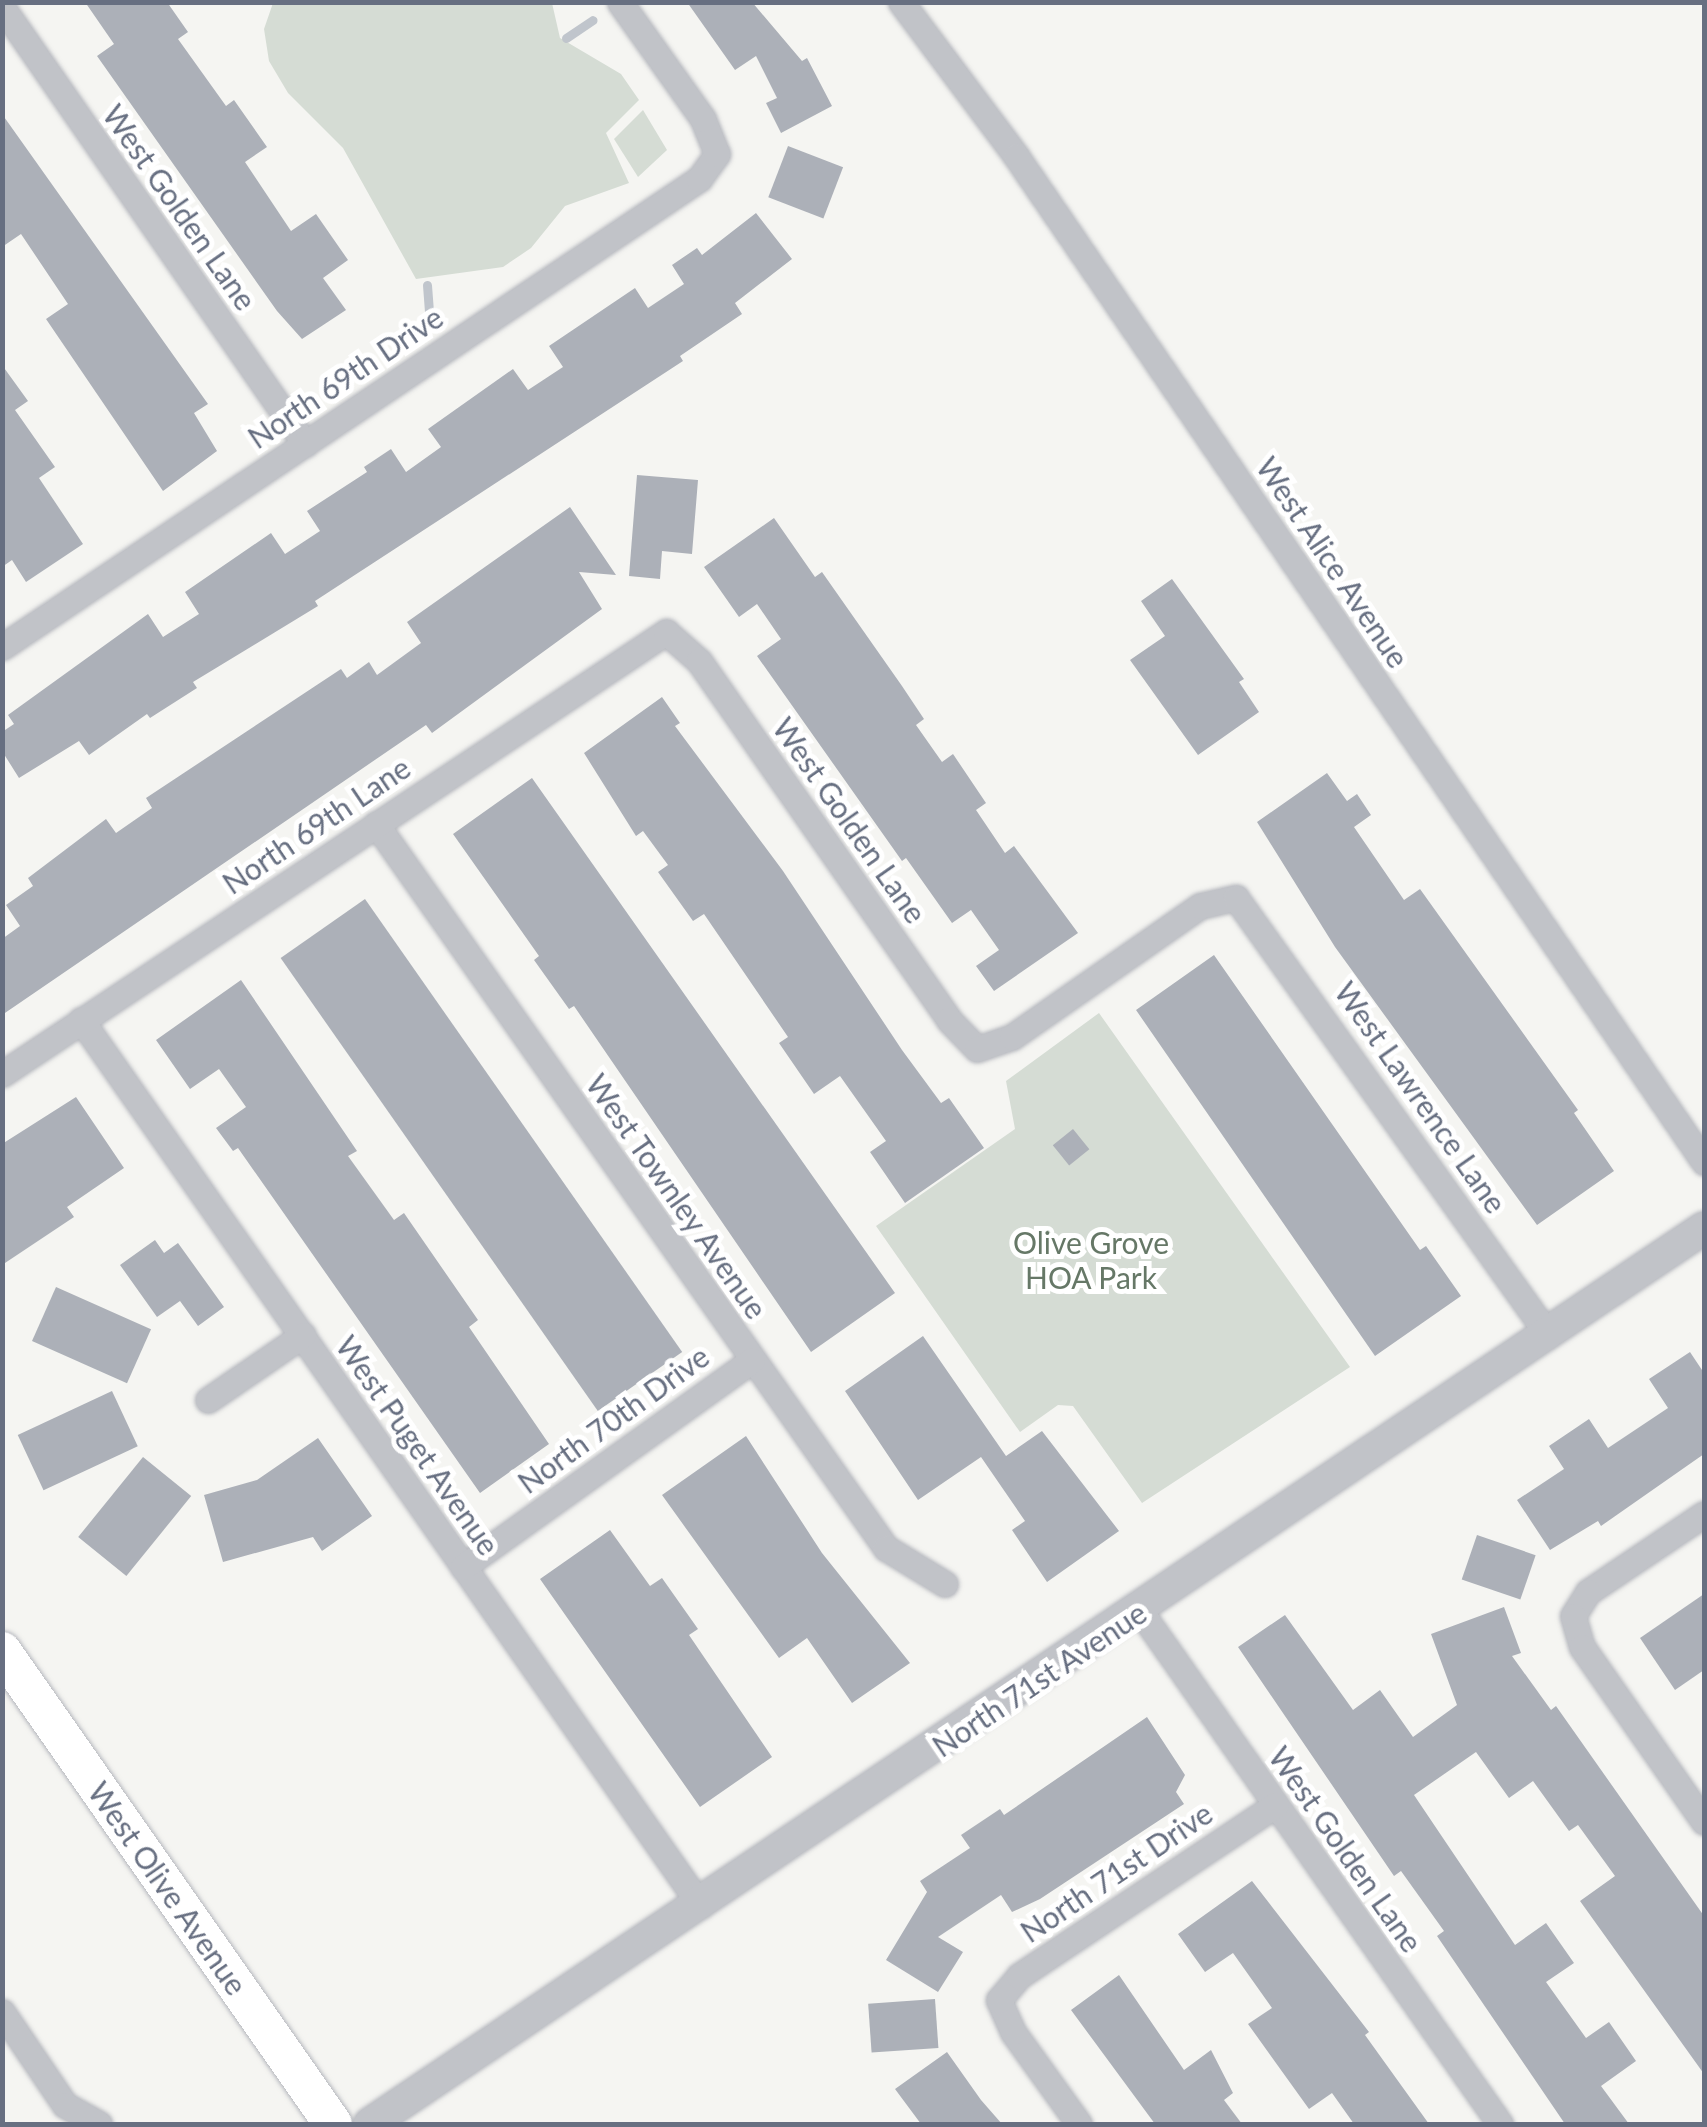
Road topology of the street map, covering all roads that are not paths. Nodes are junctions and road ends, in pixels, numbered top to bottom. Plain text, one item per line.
1 (620, 2) edge
2 (901, 2) edge
3 (2, 7) edge
4 (305, 444) junction
5 (666, 632) joint
6 (2, 647) edge
7 (376, 824) junction
8 (1236, 898) joint
9 (82, 1020) junction
10 (2, 1074) edge
11 (1704, 1162) edge
12 (1704, 1228) edge
13 (303, 1335) junction
14 (1549, 1336) junction
15 (752, 1360) junction
16 (208, 1400) dead end
17 (1704, 1514) edge
18 (463, 1567) junction
19 (945, 1584) dead end
20 (1140, 1611) junction
21 (2, 1651) edge
22 (1275, 1805) junction
23 (1704, 1822) edge
24 (701, 1906) junction
25 (2, 2012) edge
26 (99, 2124) edge
27 (334, 2124) edge
28 (370, 2124) edge
29 (1078, 2124) edge
30 (1500, 2124) edge

1 - 4 street, North 69th Drive
2 - 11 street, West Alice Avenue
3 - 4 street, West Golden Lane
4 - 6 street, North 69th Drive
5 - 7 street, North 69th Lane
5 - 8 street, West Golden Lane
7 - 9 street, North 69th Lane
7 - 15 street, West Townley Avenue
8 - 14 street, West Lawrence Lane
9 - 10 street, North 69th Lane
9 - 13 street, West Puget Avenue
12 - 14 street, North 71st Avenue
13 - 16 street
13 - 18 street, West Puget Avenue
14 - 20 street, North 71st Avenue
15 - 18 street, North 70th Drive
15 - 19 street, West Townley Avenue
17 - 23 street
18 - 24 street, West Puget Avenue
20 - 22 street, West Golden Lane
20 - 24 street, North 71st Avenue
21 - 27 main road, West Olive Avenue
22 - 29 street, North 71st Drive
22 - 30 street, West Golden Lane
24 - 28 street, North 71st Avenue
25 - 26 street

